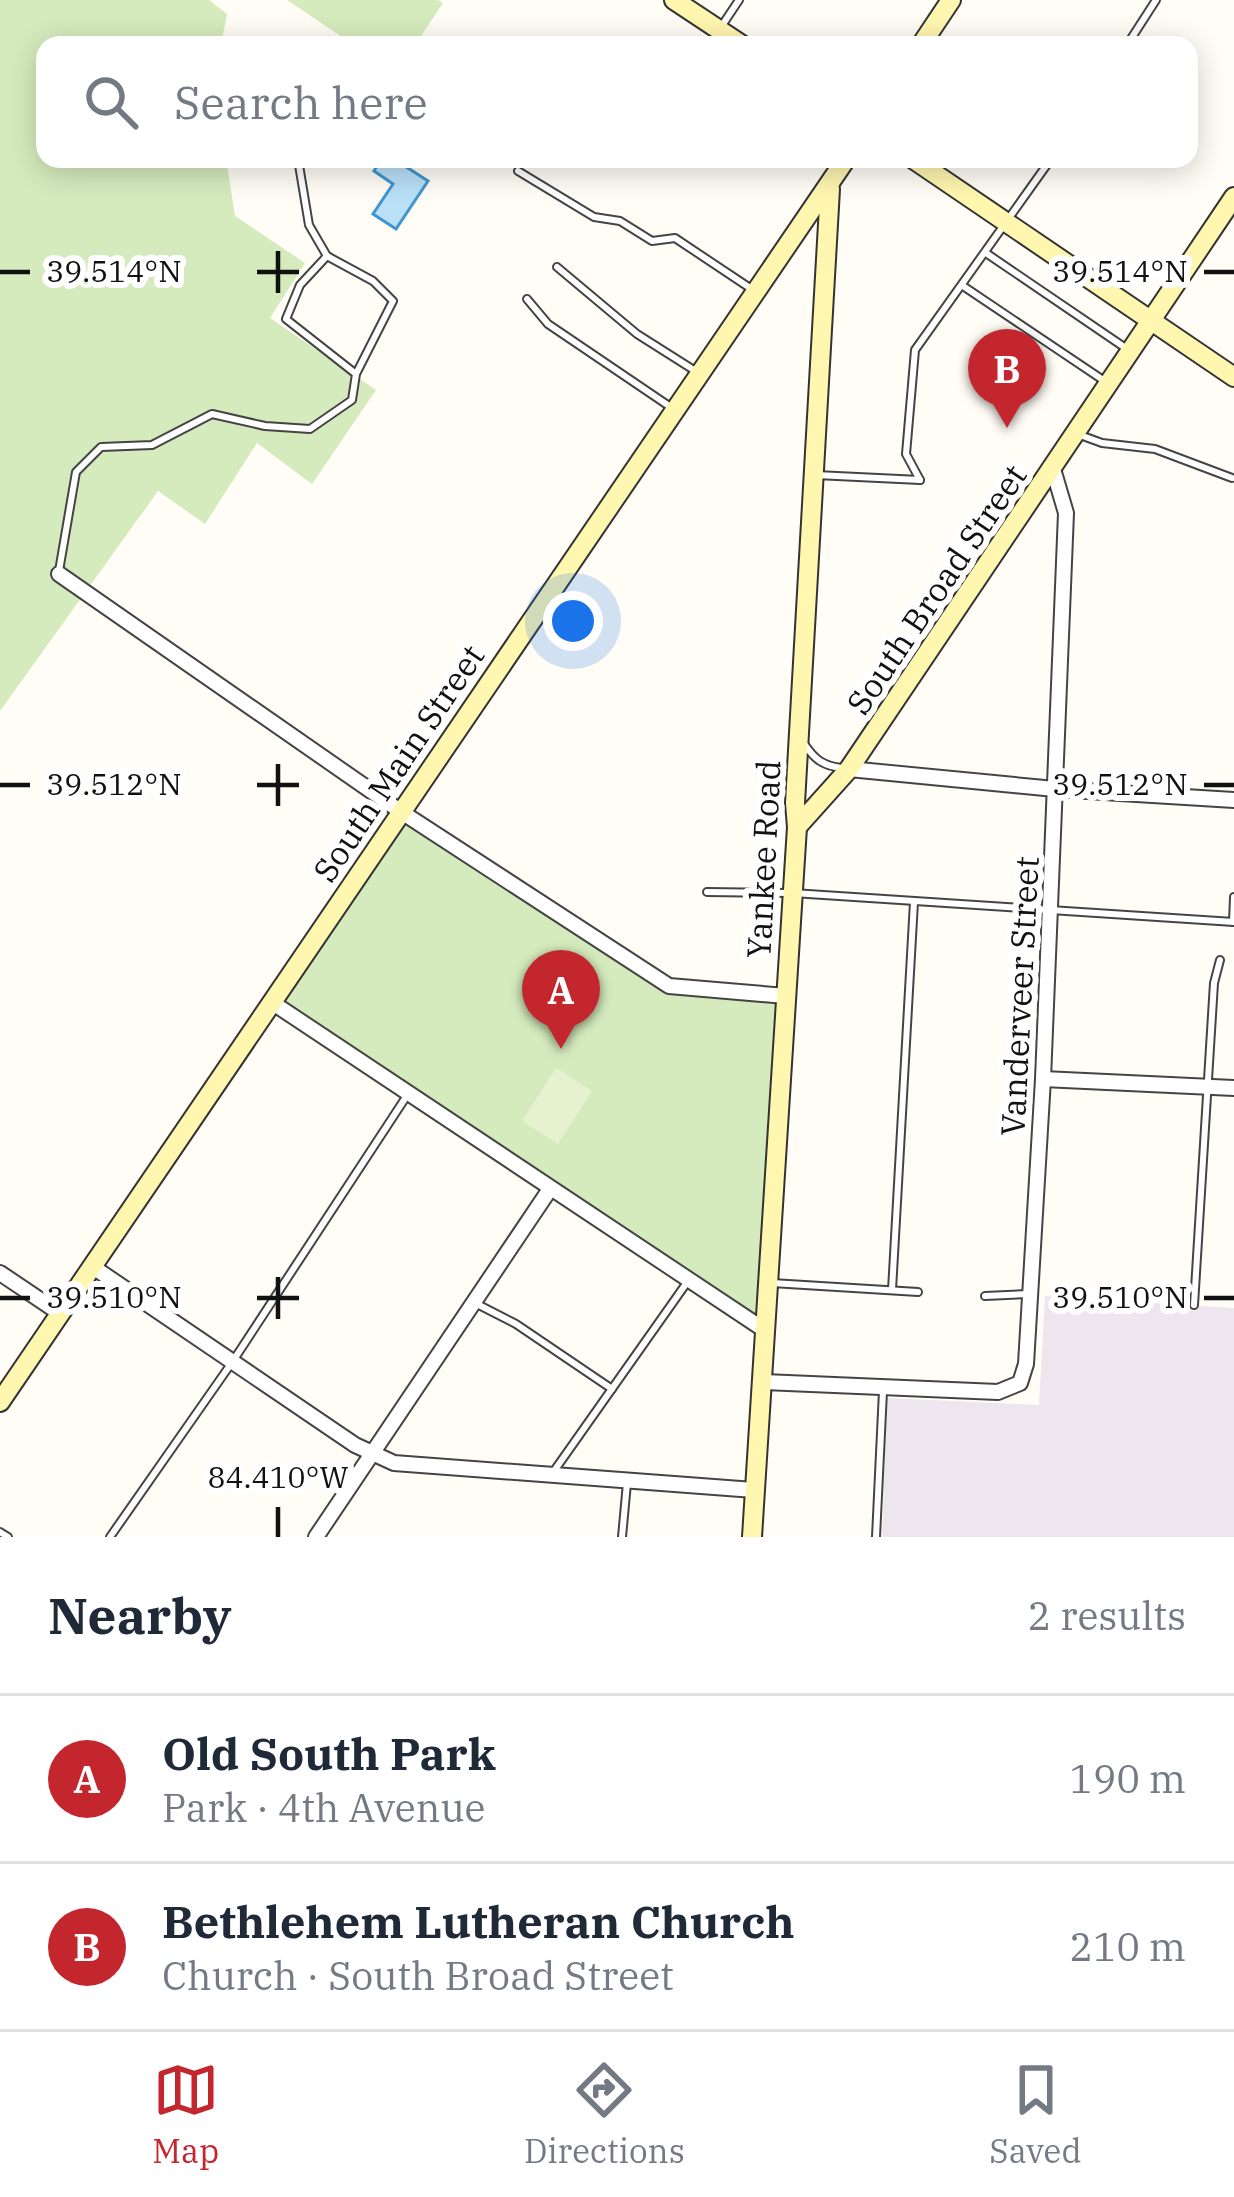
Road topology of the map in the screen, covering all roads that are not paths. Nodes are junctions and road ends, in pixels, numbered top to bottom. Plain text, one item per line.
1 (674, 0) edge
2 (740, 0) edge
3 (951, 0) edge
4 (1156, 0) edge
5 (719, 30) junction
6 (728, 36) edge
7 (927, 36) edge
8 (1132, 36) edge
9 (300, 168) edge
10 (840, 168) edge
11 (926, 168) edge
12 (1045, 168) edge
13 (518, 171) dead end
14 (830, 184) junction
15 (1234, 197) edge
16 (1008, 223) junction
17 (986, 253) junction
18 (327, 256) junction
19 (557, 267) dead end
20 (962, 285) junction
21 (756, 292) junction
22 (527, 299) dead end
23 (1152, 319) junction
24 (1131, 352) junction
25 (356, 374) junction
26 (700, 374) junction
27 (1234, 377) edge
28 (1109, 384) junction
29 (675, 410) junction
30 (1076, 434) junction
31 (1053, 469) junction
32 (814, 476) junction
33 (1232, 478) edge
34 (59, 574) joint
35 (800, 737) junction
36 (849, 769) junction
37 (1055, 789) junction
38 (1234, 800) edge
39 (400, 812) junction
40 (797, 827) junction
41 (707, 892) dead end
42 (793, 893) junction
43 (1234, 897) edge
44 (914, 902) junction
45 (1050, 909) junction
46 (1233, 922) edge
47 (1220, 960) dead end
48 (786, 996) junction
49 (273, 1003) junction
50 (1043, 1079) junction
51 (1208, 1086) junction
52 (1234, 1088) edge
53 (408, 1094) junction
54 (550, 1189) junction
55 (93, 1267) junction
56 (0, 1273) edge
57 (689, 1280) junction
58 (768, 1282) junction
59 (892, 1290) junction
60 (918, 1292) dead end
61 (1029, 1294) junction
62 (985, 1296) dead end
63 (475, 1303) junction
64 (1195, 1305) dead end
65 (61, 1314) junction
66 (766, 1331) junction
67 (233, 1361) junction
68 (764, 1382) junction
69 (884, 1387) junction
70 (612, 1389) junction
71 (0, 1402) edge
72 (374, 1456) junction
73 (552, 1474) junction
74 (627, 1480) junction
75 (754, 1490) junction
76 (0, 1532) edge
77 (8, 1537) edge
78 (110, 1537) edge
79 (316, 1537) edge
80 (622, 1537) edge
81 (752, 1537) edge
82 (876, 1537) edge

1 - 5 street
2 - 5 lane
3 - 7 street
4 - 8 lane
5 - 6 street
9 - 18 lane
10 - 14 street, South Main Street
11 - 16 street
12 - 16 lane
13 - 21 lane
14 - 21 street, South Main Street
14 - 32 street, Yankee Road
15 - 23 street, South Broad Street
16 - 17 lane
16 - 23 street
17 - 20 lane
17 - 24 lane
18 - 25 lane
18 - 25 lane
19 - 26 lane
20 - 28 lane
20 - 32 lane
21 - 26 street, South Main Street
22 - 29 lane
23 - 24 street, South Broad Street
23 - 27 street
24 - 28 street, South Broad Street
25 - 34 lane
26 - 29 street, South Main Street
28 - 30 street, South Broad Street
29 - 39 street, South Main Street
30 - 31 street, South Broad Street
30 - 33 lane
31 - 36 street, South Broad Street
31 - 37 street, Vanderveer Street
32 - 35 street, Yankee Road
34 - 39 street
35 - 36 lane
35 - 40 street, Yankee Road
36 - 37 street
36 - 40 street, South Broad Street
37 - 38 street
37 - 45 street, Vanderveer Street
39 - 48 street
39 - 49 street, South Main Street
40 - 42 street, Yankee Road
41 - 42 lane
42 - 44 lane
42 - 48 street, Yankee Road
43 - 46 lane
44 - 45 lane
44 - 59 lane
45 - 46 lane
45 - 50 street, Vanderveer Street
47 - 51 lane
48 - 58 street, Yankee Road
49 - 53 street
49 - 55 street, South Main Street
50 - 51 street
50 - 61 street, Vanderveer Street
51 - 52 street
51 - 64 lane
53 - 54 street
53 - 67 lane
54 - 57 street
54 - 63 street
55 - 65 street, South Main Street
55 - 67 street
56 - 65 street
57 - 66 street
57 - 70 lane
58 - 59 lane
58 - 66 street, Yankee Road
59 - 60 lane
61 - 62 lane
61 - 69 street, Vanderveer Street
63 - 70 lane
63 - 72 street
65 - 71 street, South Main Street
66 - 68 street, Yankee Road
67 - 72 street
67 - 78 lane
68 - 69 street
68 - 75 street, Yankee Road
69 - 82 lane
70 - 73 lane
72 - 73 street
72 - 79 street
73 - 74 street
74 - 75 street
74 - 80 lane
75 - 81 street, Yankee Road
76 - 77 lane

